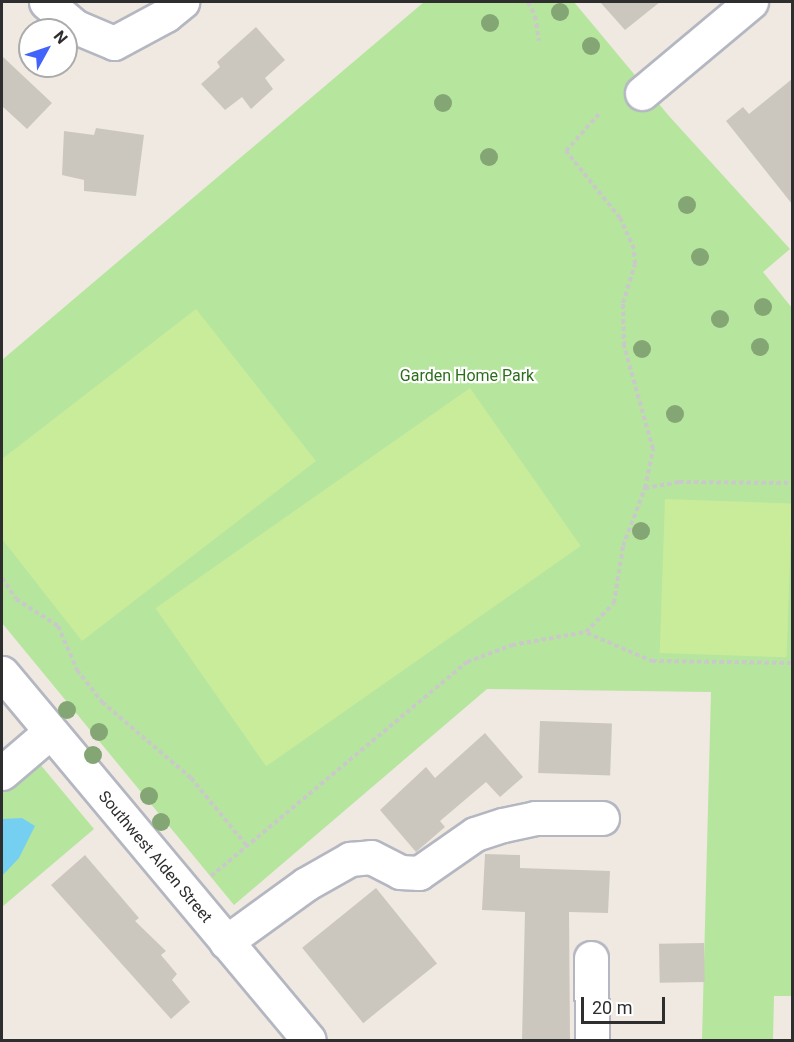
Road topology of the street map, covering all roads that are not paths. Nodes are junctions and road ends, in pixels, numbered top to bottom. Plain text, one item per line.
1 (46, 2) edge
2 (182, 2) edge
3 (750, 2) edge
4 (642, 93) dead end
5 (2, 673) edge
6 (50, 732) junction
7 (2, 773) edge
8 (602, 818) dead end
9 (226, 942) junction
10 (591, 958) dead end
11 (309, 1041) edge
12 (592, 1041) edge

1 - 2 street
3 - 4 street
5 - 6 street, Southwest Alden Street
6 - 7 street
6 - 9 street, Southwest Alden Street
8 - 9 street
9 - 11 street, Southwest Alden Street
10 - 12 street

